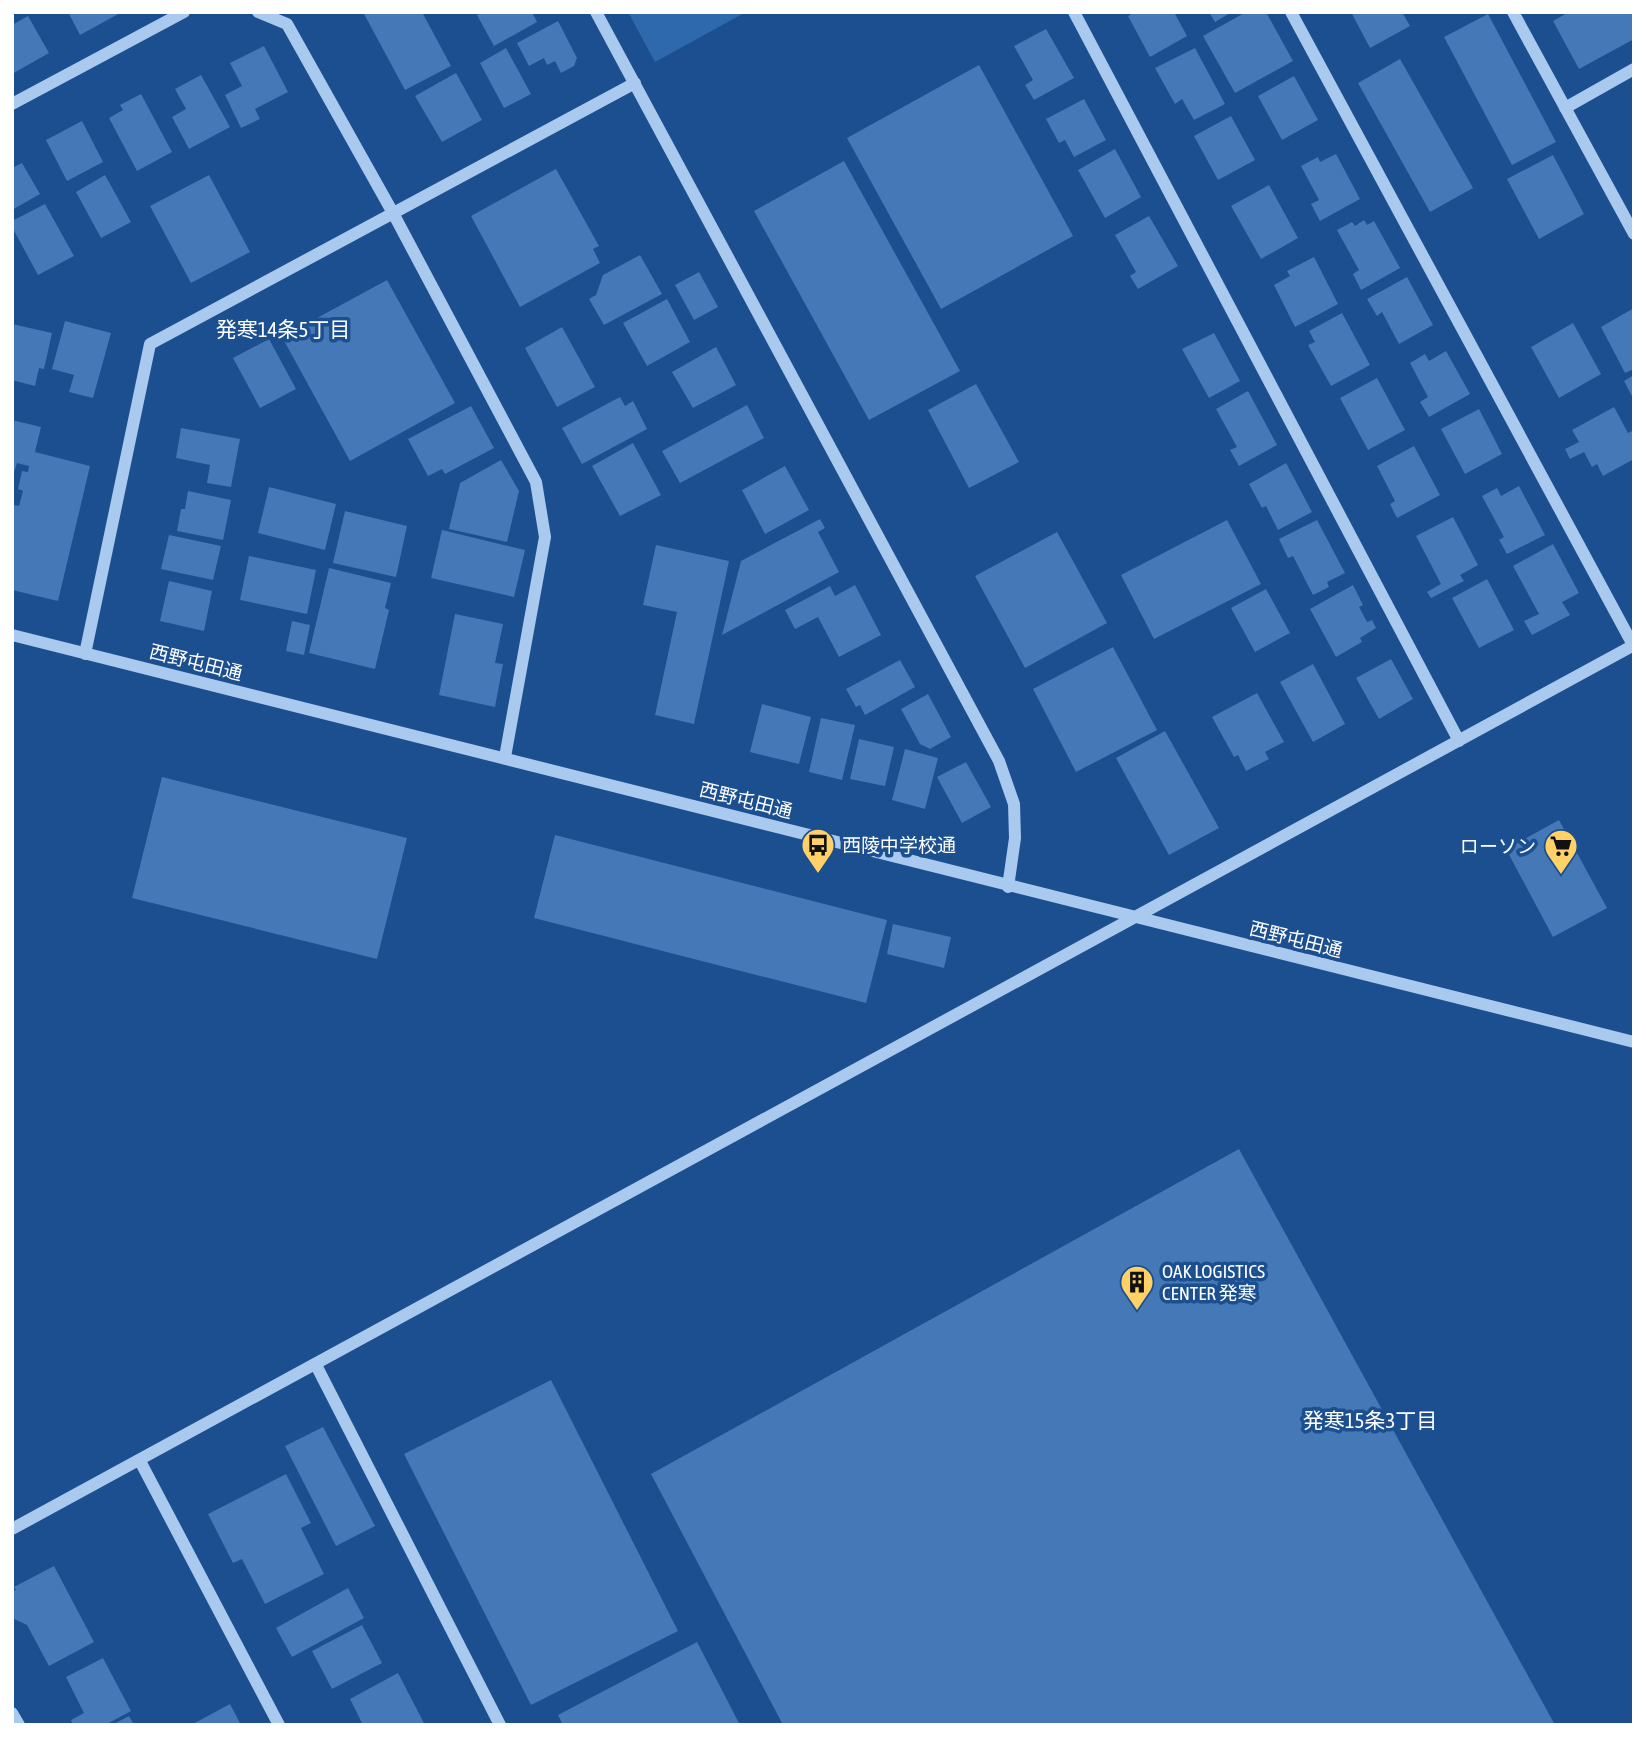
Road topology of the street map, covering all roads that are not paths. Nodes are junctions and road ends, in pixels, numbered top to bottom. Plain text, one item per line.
1 (184, 12) edge
2 (258, 12) edge
3 (596, 12) edge
4 (1074, 12) edge
5 (1291, 12) edge
6 (1513, 12) edge
7 (1634, 69) edge
8 (635, 83) junction
9 (12, 104) edge
10 (1565, 108) junction
11 (393, 213) junction
12 (1634, 234) edge
13 (12, 635) edge
14 (1634, 645) edge
15 (85, 654) junction
16 (1459, 741) junction
17 (505, 757) junction
18 (1008, 887) junction
19 (1134, 918) junction
20 (1634, 1042) edge
21 (316, 1366) junction
22 (140, 1461) junction
23 (12, 1530) edge
24 (12, 1713) edge
25 (19, 1725) edge
26 (279, 1725) edge
27 (499, 1725) edge

1 - 9 street
2 - 11 street
3 - 8 street
4 - 16 street
5 - 14 street
6 - 10 street
7 - 10 street
8 - 11 street
8 - 18 street
10 - 12 street
11 - 15 street
11 - 17 street
13 - 15 street, 西野屯田通
14 - 16 street
15 - 17 street, 西野屯田通
16 - 19 street
17 - 18 street, 西野屯田通
18 - 19 street, 西野屯田通
19 - 20 street, 西野屯田通
19 - 21 street
21 - 22 street
21 - 27 street
22 - 23 street
22 - 26 street
24 - 25 street

